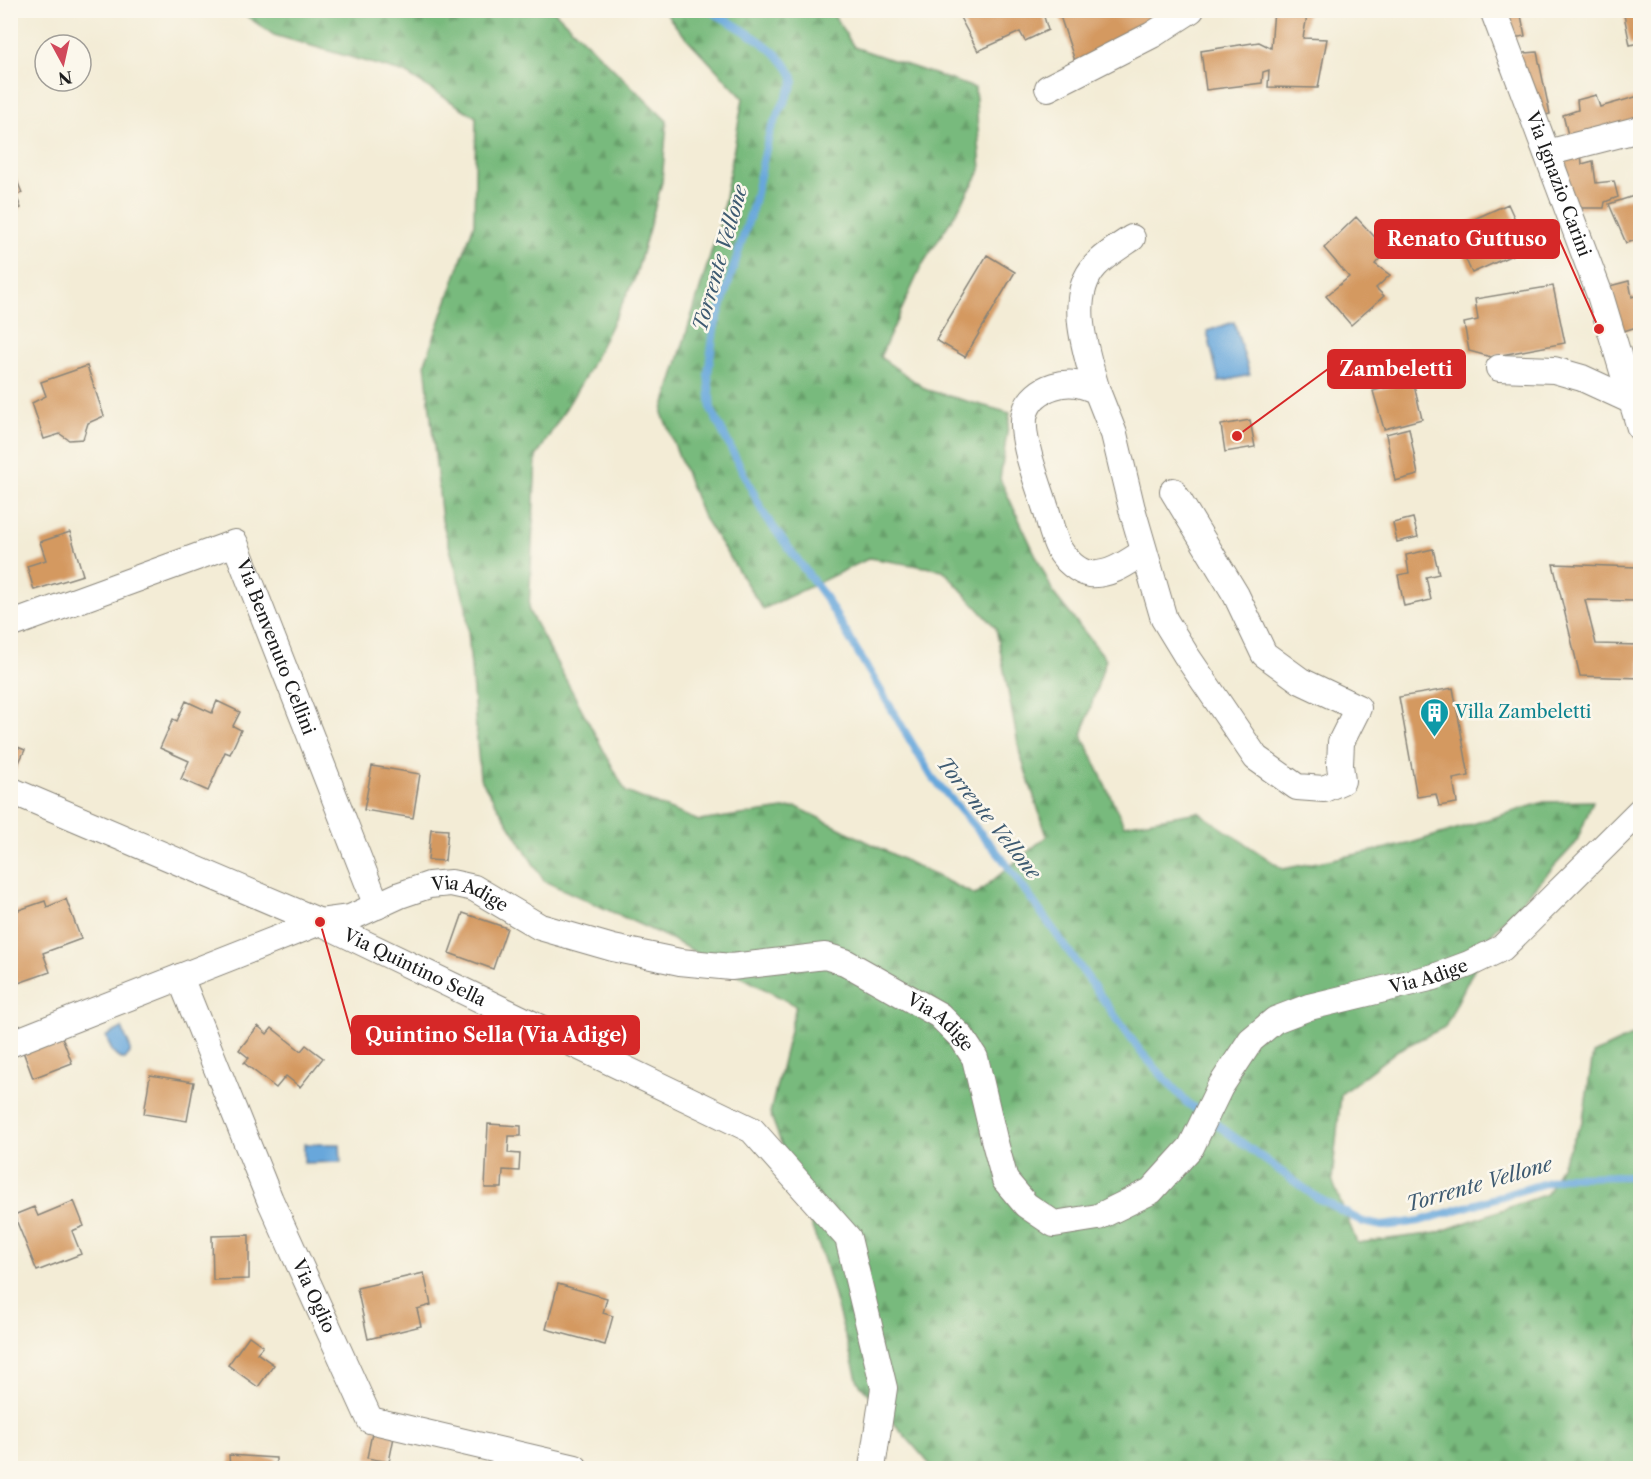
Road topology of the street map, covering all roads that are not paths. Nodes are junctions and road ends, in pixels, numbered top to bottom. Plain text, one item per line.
1 (1191, 10) edge
2 (1493, 10) edge
3 (1048, 88) dead end
4 (1641, 129) edge
5 (1547, 153) junction
6 (1132, 238) dead end
7 (1499, 368) dead end
8 (1097, 391) junction
9 (1632, 400) junction
10 (1641, 428) edge
11 (1173, 491) dead end
12 (1144, 552) junction
13 (10, 625) edge
14 (10, 790) edge
15 (1641, 811) edge
16 (377, 906) junction
17 (320, 922) junction
18 (180, 977) junction
19 (10, 1044) edge
20 (575, 1468) edge
21 (872, 1468) edge

1 - 3 street
2 - 5 street, Via Ignazio Carini
4 - 5 street
5 - 9 street, Via Ignazio Carini
6 - 8 street
7 - 9 street
8 - 12 street
8 - 12 street
9 - 10 street, Via Ignazio Carini
11 - 12 street
13 - 16 street, Via Benvenuto Cellini
14 - 17 street
15 - 16 street, Via Adige
16 - 17 street, Via Adige
17 - 18 street, Via Adige
17 - 21 street, Via Quintino Sella
18 - 19 street, Via Adige
18 - 20 street, Via Oglio

